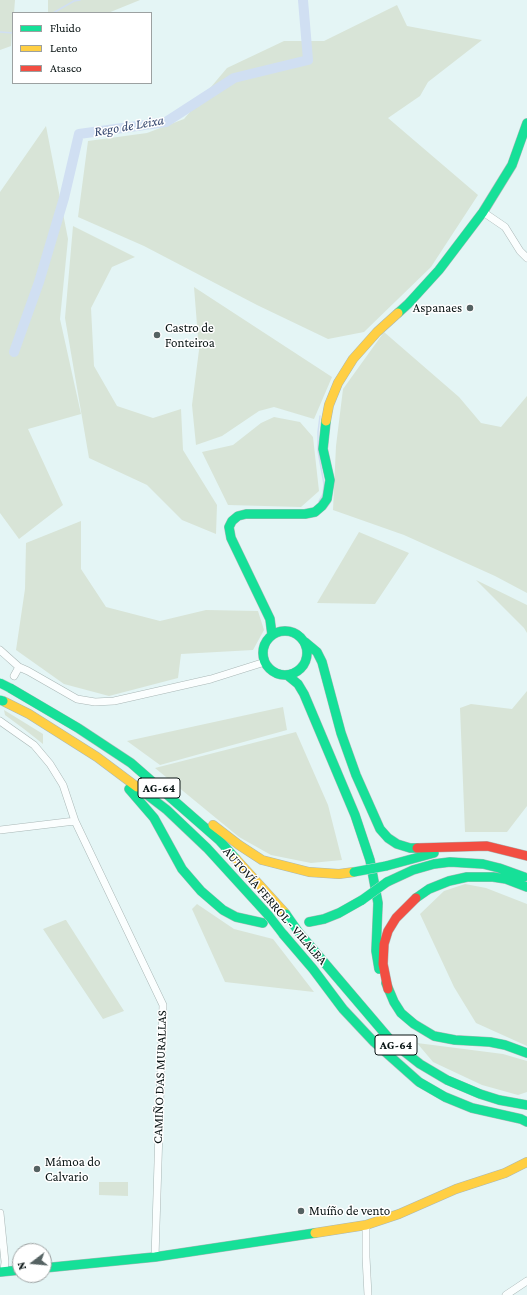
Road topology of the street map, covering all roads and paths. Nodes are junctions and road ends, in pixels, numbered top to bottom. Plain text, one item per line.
1 (527, 123) edge
2 (484, 212) junction
3 (527, 258) edge
4 (270, 619) junction
5 (286, 630) junction
6 (272, 635) junction
7 (305, 642) junction
8 (0, 650) edge
9 (265, 662) junction
10 (19, 667) junction
11 (302, 668) junction
12 (288, 675) junction
13 (14, 676) dead end
14 (0, 683) edge
15 (304, 694) junction
16 (2, 700) edge
17 (0, 721) edge
18 (97, 757) junction
19 (160, 788) junction
20 (75, 821) junction
21 (0, 830) edge
22 (473, 846) junction
23 (527, 856) edge
24 (527, 879) edge
25 (527, 887) edge
26 (266, 920) junction
27 (309, 922) dead end
28 (388, 989) junction
29 (527, 1053) edge
30 (527, 1105) edge
31 (527, 1122) edge
32 (527, 1155) edge
33 (527, 1162) edge
34 (490, 1177) junction
35 (0, 1213) edge
36 (366, 1225) junction
37 (155, 1256) junction
38 (52, 1267) edge
39 (12, 1271) edge
40 (2, 1272) edge
41 (527, 1281) edge
42 (368, 1295) edge
43 (506, 1295) edge

1 - 2 main road
2 - 3 street
2 - 4 main road
4 - 5 main road
4 - 6 main road
5 - 6 main road
5 - 7 main road
6 - 9 main road
7 - 11 main road
7 - 22 main road
8 - 10 street
9 - 10 street
9 - 12 main road
10 - 13 street
11 - 12 main road
11 - 15 main road
12 - 15 main road
14 - 19 main road, AUTOVÍA FERROL - VILALBA / AG-64, bridge
15 - 28 main road
16 - 18 main road, AUTOVÍA FERROL - VILALBA / AG-64
17 - 20 street, CAMIÑO DAS MURALLAS
18 - 26 main road, AUTOVÍA FERROL - VILALBA / AG-64
18 - 26 main road
19 - 22 main road, bridge
19 - 30 main road, AUTOVÍA FERROL - VILALBA / AG-64, bridge
20 - 21 street
20 - 37 street, CAMIÑO DAS MURALLAS
22 - 23 main road
24 - 27 main road, bridge
25 - 28 main road
26 - 31 main road, AUTOVÍA FERROL - VILALBA / AG-64, bridge
28 - 29 main road
32 - 34 main road
33 - 34 main road
34 - 36 main road
35 - 40 street
36 - 37 main road
36 - 42 street
37 - 38 main road
39 - 40 main road
41 - 43 street

